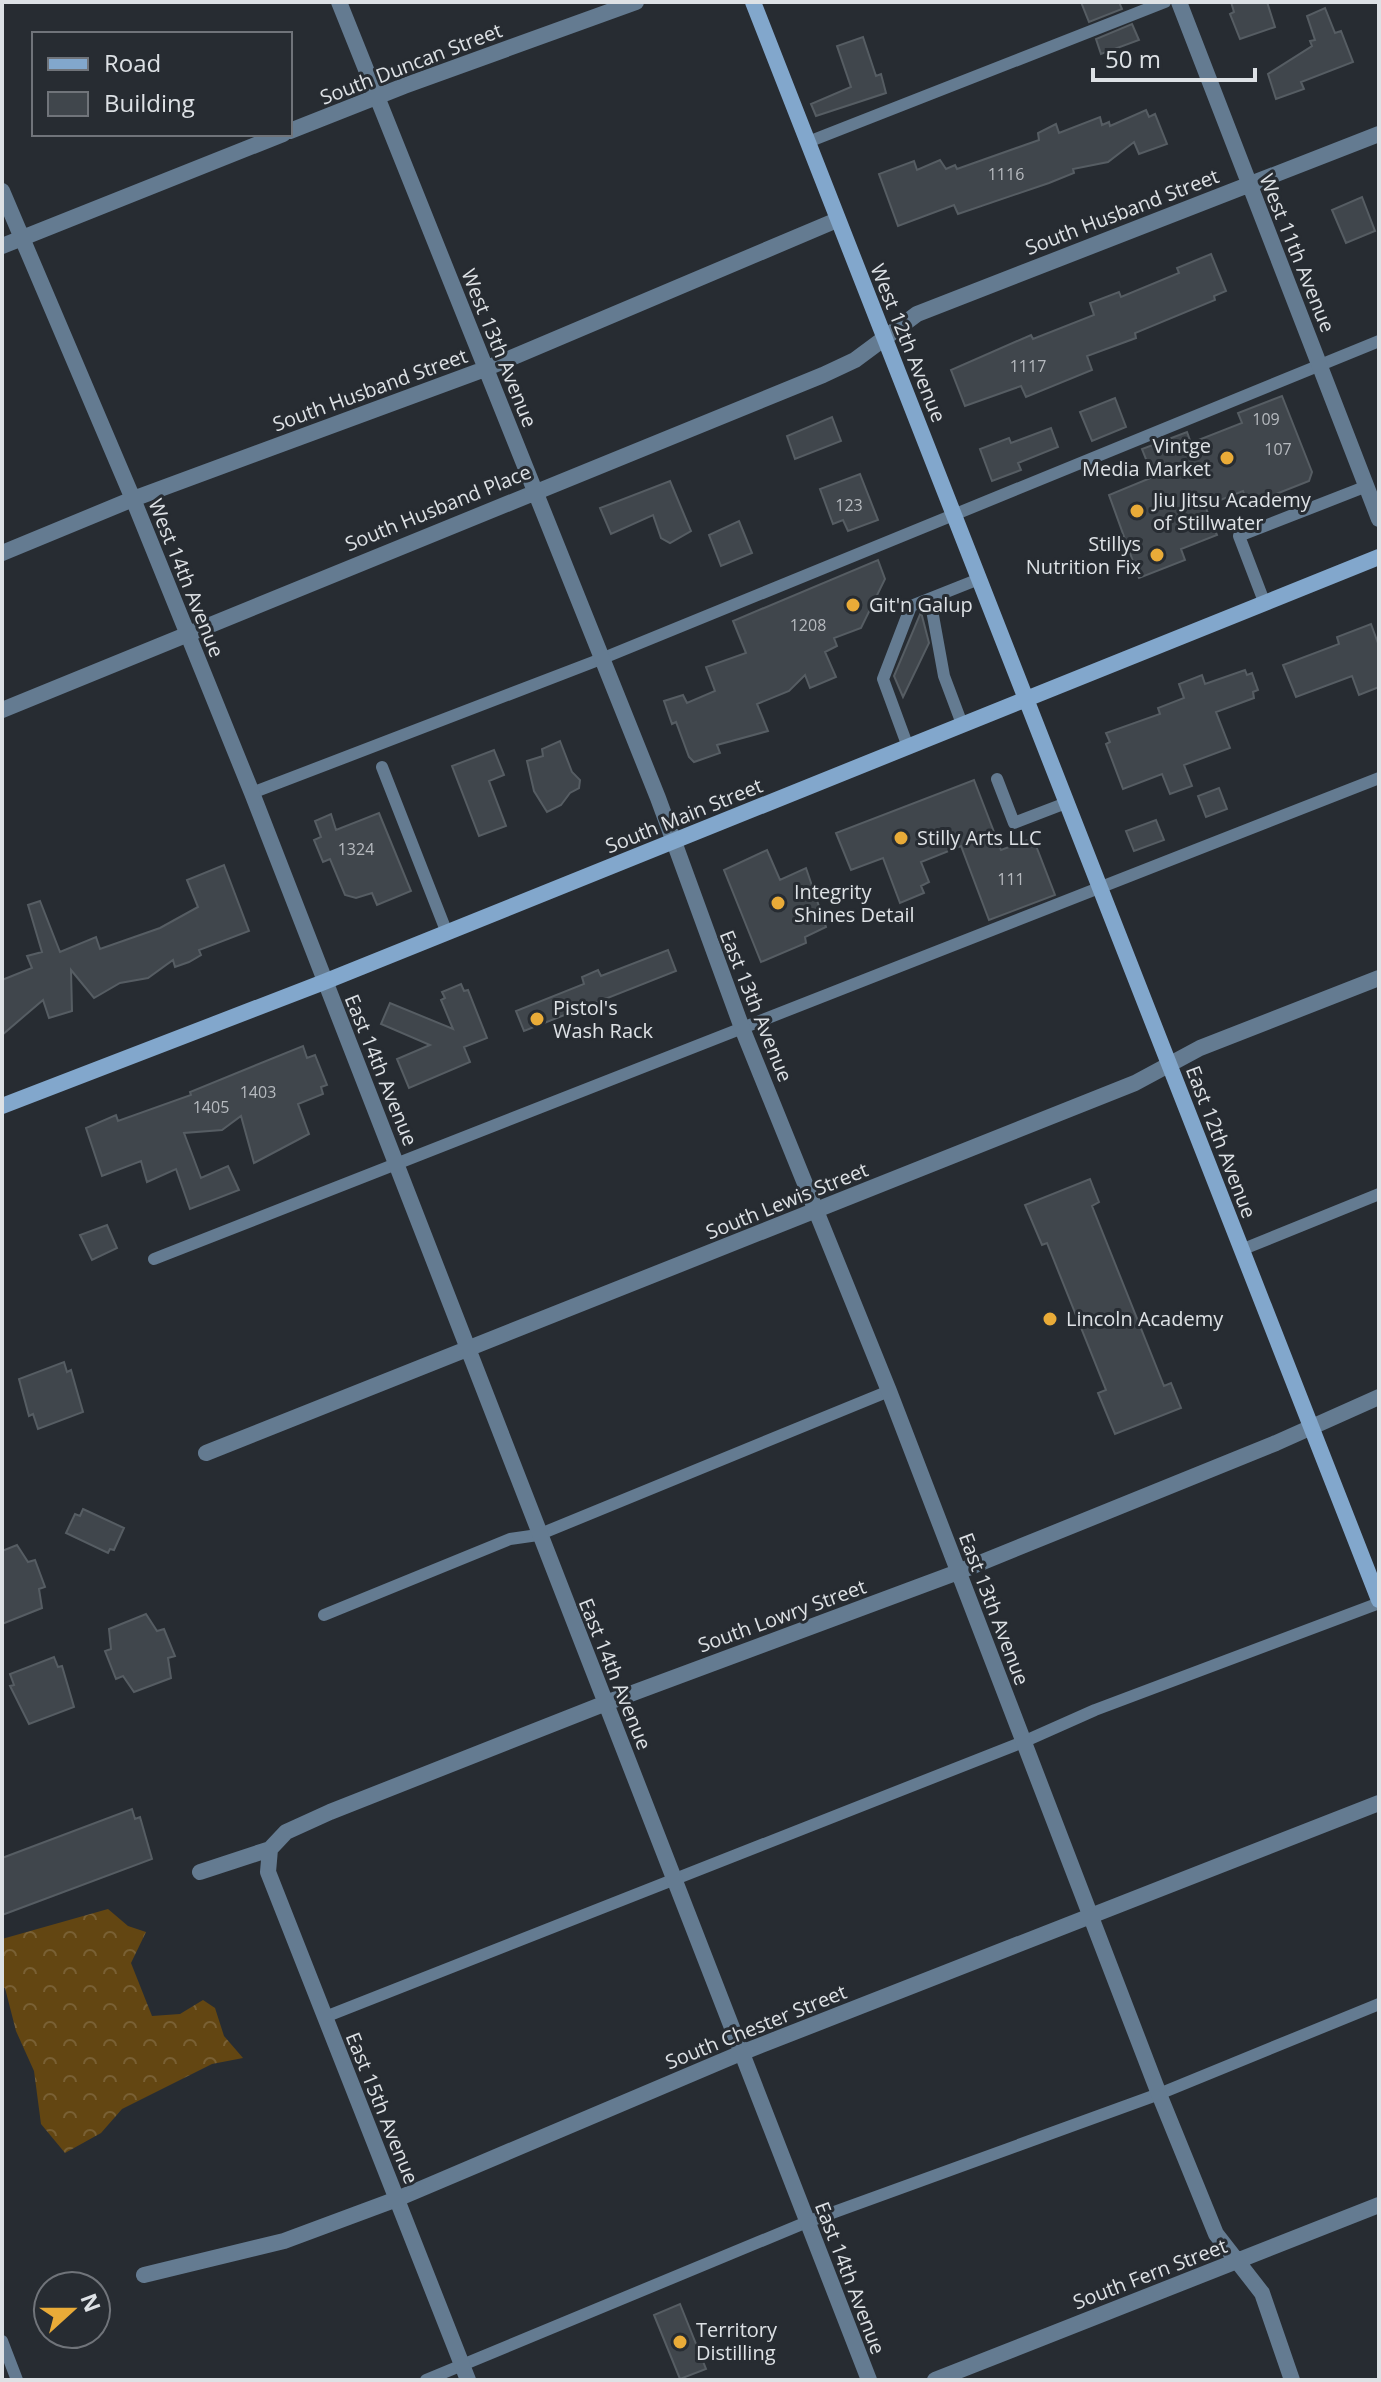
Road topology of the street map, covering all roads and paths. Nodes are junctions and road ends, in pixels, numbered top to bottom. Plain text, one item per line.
1 (339, 2) edge
2 (636, 2) edge
3 (753, 2) edge
4 (1165, 2) edge
5 (1179, 2) edge
6 (376, 97) junction
7 (292, 130) edge
8 (1379, 134) edge
9 (278, 136) edge
10 (808, 142) junction
11 (1247, 184) junction
12 (2, 191) edge
13 (837, 220) junction
14 (23, 237) junction
15 (2, 246) edge
16 (885, 338) junction
17 (1379, 341) edge
18 (1320, 365) junction
19 (485, 369) junction
20 (1367, 486) junction
21 (535, 490) junction
22 (133, 499) junction
23 (954, 512) junction
24 (1379, 519) edge
25 (2, 553) edge
26 (1379, 557) edge
27 (979, 579) junction
28 (930, 599) junction
29 (1265, 604) junction
30 (185, 633) junction
31 (601, 659) junction
32 (1025, 699) junction
33 (2, 710) edge
34 (962, 724) junction
35 (908, 747) junction
36 (382, 767) dead end
37 (1379, 778) edge
38 (997, 779) dead end
39 (252, 793) junction
40 (1066, 803) junction
41 (673, 843) junction
42 (1101, 888) junction
43 (447, 933) junction
44 (1379, 978) edge
45 (324, 982) junction
46 (742, 1028) junction
47 (1170, 1065) junction
48 (2, 1106) edge
49 (397, 1163) junction
50 (1379, 1194) edge
51 (816, 1211) junction
52 (1241, 1250) junction
53 (154, 1259) dead end
54 (466, 1350) junction
55 (889, 1391) junction
56 (1379, 1397) edge
57 (1310, 1425) junction
58 (206, 1453) dead end
59 (538, 1535) junction
60 (958, 1572) junction
61 (1379, 1602) edge
62 (324, 1615) dead end
63 (606, 1703) junction
64 (1023, 1742) junction
65 (1379, 1803) edge
66 (270, 1849) junction
67 (200, 1872) dead end
68 (673, 1877) junction
69 (1091, 1916) junction
70 (1379, 2004) edge
71 (325, 2017) junction
72 (741, 2053) junction
73 (1159, 2094) junction
74 (397, 2199) junction
75 (1379, 2205) edge
76 (807, 2222) junction
77 (1238, 2261) junction
78 (144, 2275) dead end
79 (2, 2341) edge
80 (465, 2373) edge
81 (17, 2380) edge
82 (426, 2380) edge
83 (869, 2380) edge
84 (935, 2380) edge
85 (1292, 2380) edge

1 - 6 street, West 13th Avenue
2 - 6 street, South Duncan Street
3 - 10 main road, West 12th Avenue
4 - 10 lane
5 - 11 street, West 11th Avenue
6 - 7 street, South Duncan Street
6 - 19 street, West 13th Avenue
8 - 11 street, South Husband Street
9 - 14 street
10 - 13 main road, West 12th Avenue
11 - 16 street, South Husband Street
11 - 18 street, West 11th Avenue
12 - 14 street, West 14th Avenue
13 - 16 main road, West 12th Avenue
13 - 19 street, South Husband Street
14 - 15 street
14 - 22 street, West 14th Avenue
16 - 21 street, South Husband Place
16 - 23 main road, West 12th Avenue
17 - 18 lane
18 - 20 street, West 11th Avenue
18 - 23 lane
19 - 21 street, West 13th Avenue
19 - 22 street, South Husband Street
20 - 24 street, West 11th Avenue
20 - 29 lane
21 - 30 street, South Husband Place
21 - 31 street, West 13th Avenue
22 - 25 street, South Husband Street
22 - 30 street, West 14th Avenue
23 - 27 main road, West 12th Avenue
23 - 31 lane
26 - 29 main road, South Main Street
27 - 28 lane
27 - 32 main road, West 12th Avenue
28 - 34 lane
28 - 35 lane
29 - 32 main road, South Main Street
30 - 33 street, South Husband Place
30 - 39 street, West 14th Avenue
31 - 39 lane
31 - 41 street, West 13th Avenue
32 - 34 main road, South Main Street
32 - 40 main road, East 12th Avenue
34 - 35 main road, South Main Street
35 - 41 main road, South Main Street
36 - 43 lane
37 - 42 lane
38 - 40 lane
39 - 45 street, West 14th Avenue
40 - 42 main road, East 12th Avenue
41 - 43 main road, South Main Street
41 - 46 street, East 13th Avenue
42 - 46 lane
42 - 47 main road, East 12th Avenue
43 - 45 main road, South Main Street
44 - 47 street, South Lewis Street
45 - 48 main road, South Main Street
45 - 49 street, East 14th Avenue
46 - 49 lane
46 - 51 street, East 13th Avenue
47 - 51 street, South Lewis Street
47 - 52 main road, East 12th Avenue
49 - 53 lane
49 - 54 street, East 14th Avenue
50 - 52 lane
51 - 54 street, South Lewis Street
51 - 55 street, East 13th Avenue
52 - 57 main road, East 12th Avenue
54 - 58 street, South Lewis Street
54 - 59 street, East 14th Avenue
55 - 59 lane
55 - 60 street, East 13th Avenue
56 - 57 street, South Lowry Street
57 - 60 street, South Lowry Street
57 - 61 main road, East 12th Avenue
59 - 62 lane
59 - 63 street, East 14th Avenue
60 - 63 street, South Lowry Street
60 - 64 street, East 13th Avenue
61 - 64 lane
63 - 66 street, South Lowry Street
63 - 68 street, East 14th Avenue
64 - 68 lane
64 - 69 street, East 13th Avenue
65 - 69 street, South Chester Street
66 - 67 street, South Lowry Street
66 - 71 street, East 15th Avenue
68 - 71 lane
68 - 72 street, East 14th Avenue
69 - 72 street, South Chester Street
69 - 73 street, East 13th Avenue
70 - 73 lane
71 - 74 street, East 15th Avenue
72 - 74 street, South Chester Street
72 - 76 street, East 14th Avenue
73 - 76 lane
73 - 77 street, East 13th Avenue
74 - 78 street, South Chester Street
74 - 80 street, East 15th Avenue
75 - 77 street, South Fern Street
76 - 80 lane
76 - 83 street, East 14th Avenue
77 - 84 street, South Fern Street
77 - 85 street, East 13th Avenue
79 - 81 lane
80 - 82 lane

